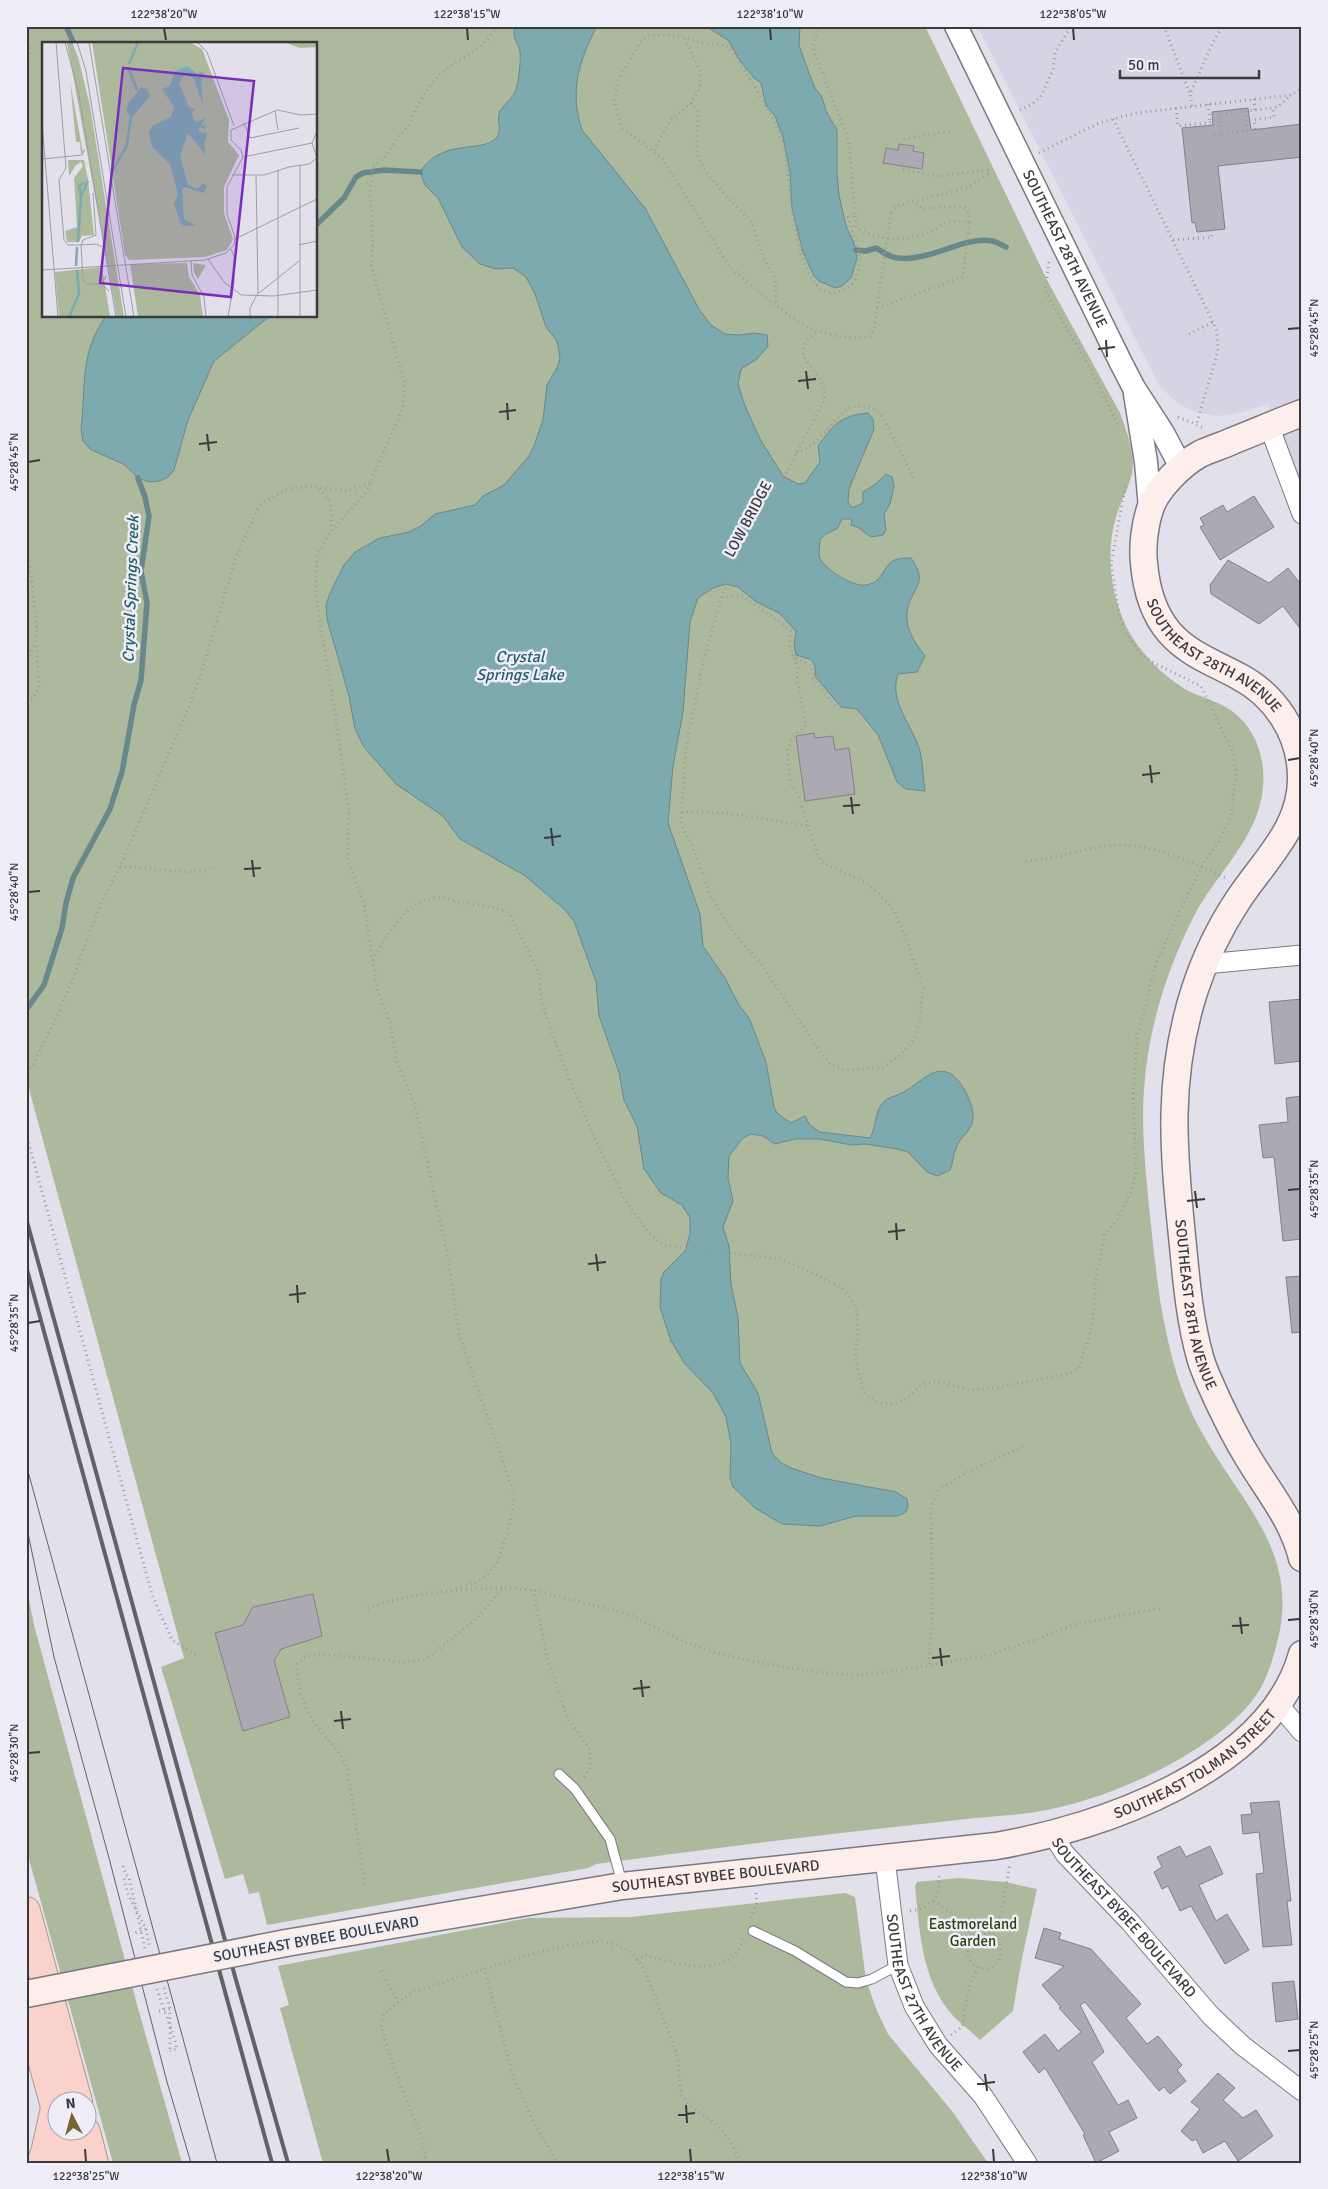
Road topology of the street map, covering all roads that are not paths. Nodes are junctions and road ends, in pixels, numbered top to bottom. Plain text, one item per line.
1 (956, 26) edge
2 (1134, 388) junction
3 (1302, 413) edge
4 (1269, 426) junction
5 (1182, 469) junction
6 (1150, 508) junction
7 (1302, 514) edge
8 (1302, 775) edge
9 (1302, 955) edge
10 (1205, 964) junction
11 (1302, 1558) edge
12 (1302, 1654) edge
13 (1278, 1704) junction
14 (1302, 1732) edge
15 (559, 1774) dead end
16 (1053, 1834) junction
17 (885, 1859) junction
18 (622, 1886) junction
19 (26, 1911) edge
20 (750, 1930) road end
21 (898, 1965) junction
22 (26, 1994) edge
23 (26, 2002) edge
24 (1302, 2091) edge
25 (56, 2092) edge
26 (59, 2092) edge
27 (50, 2142) edge
28 (67, 2142) edge
29 (89, 2142) edge
30 (41, 2163) edge
31 (70, 2163) edge
32 (94, 2163) edge
33 (1027, 2163) edge

1 - 2 street, SOUTHEAST 28TH AVENUE
2 - 5 street, SOUTHEAST 28TH AVENUE
2 - 6 street
3 - 4 main road
4 - 5 main road
4 - 7 street
5 - 6 main road, SOUTHEAST 28TH AVENUE
6 - 8 main road, SOUTHEAST 28TH AVENUE
8 - 10 main road, SOUTHEAST 28TH AVENUE
9 - 10 street
10 - 11 main road, SOUTHEAST 28TH AVENUE
12 - 13 main road, SOUTHEAST TOLMAN STREET
13 - 14 street
13 - 16 main road, SOUTHEAST TOLMAN STREET
15 - 18 lane
16 - 17 main road, SOUTHEAST BYBEE BOULEVARD
16 - 24 street, SOUTHEAST BYBEE BOULEVARD
17 - 18 main road, SOUTHEAST BYBEE BOULEVARD
17 - 21 street, SOUTHEAST 27TH AVENUE
18 - 22 main road, SOUTHEAST BYBEE BOULEVARD, bridge
19 - 26 highway
20 - 21 lane
21 - 33 street, SOUTHEAST 27TH AVENUE
23 - 25 highway
27 - 30 highway
28 - 31 highway
29 - 32 highway

